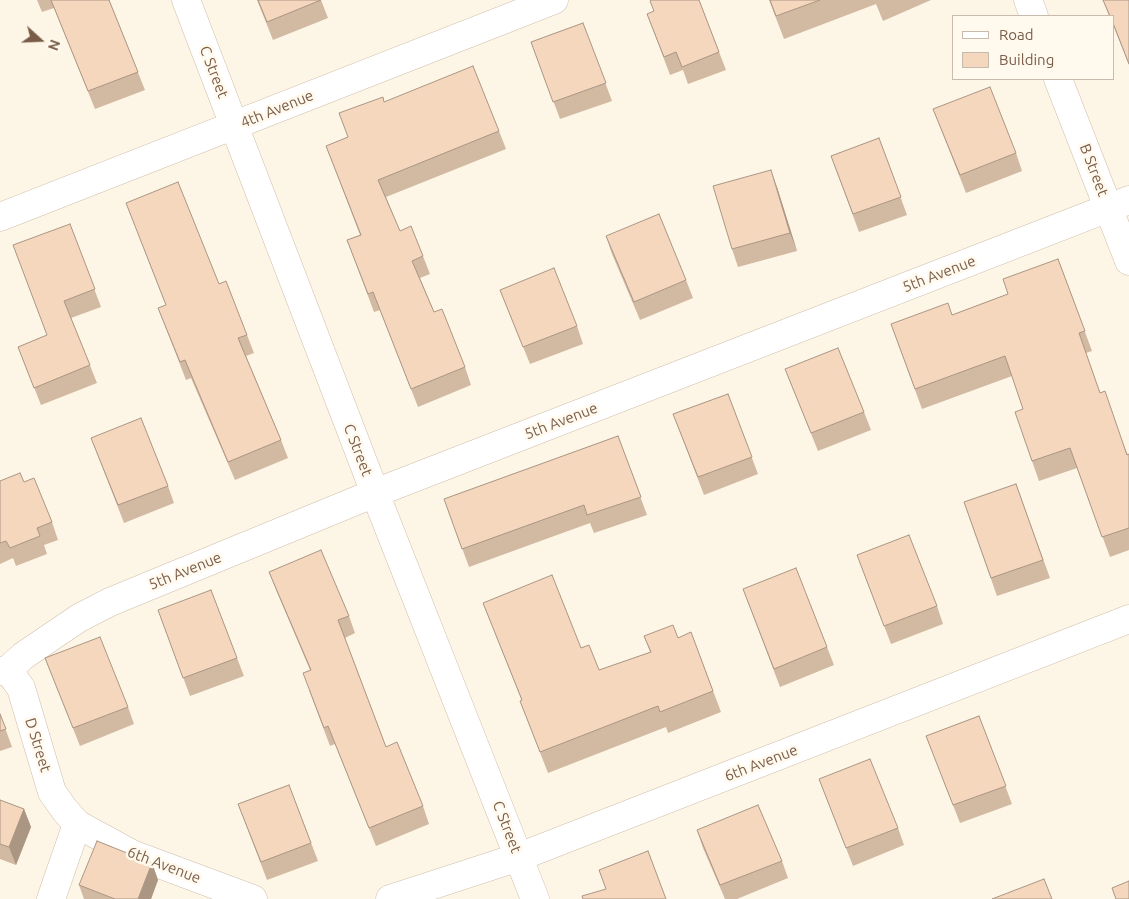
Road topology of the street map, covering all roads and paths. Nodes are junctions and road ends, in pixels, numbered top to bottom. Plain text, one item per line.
1 (186, 0) edge
2 (554, 0) edge
3 (1028, 0) edge
4 (1034, 15) edge
5 (1058, 80) edge
6 (235, 125) junction
7 (1119, 204) edge
8 (0, 217) edge
9 (1129, 261) edge
10 (375, 493) junction
11 (1129, 619) edge
12 (4, 670) edge
13 (77, 824) junction
14 (519, 857) junction
15 (51, 899) edge
16 (253, 899) edge
17 (390, 899) edge
18 (535, 899) edge

1 - 6 street, C Street
2 - 6 street, 4th Avenue
3 - 4 street
5 - 7 street, B Street
6 - 8 street, 4th Avenue
6 - 10 street, C Street
7 - 9 street, B Street
7 - 10 street, 5th Avenue
10 - 12 street, 5th Avenue
10 - 14 street, C Street
11 - 14 street, 6th Avenue
12 - 13 street, D Street
13 - 15 street
13 - 16 street, 6th Avenue
14 - 17 street, 6th Avenue
14 - 18 street, C Street

